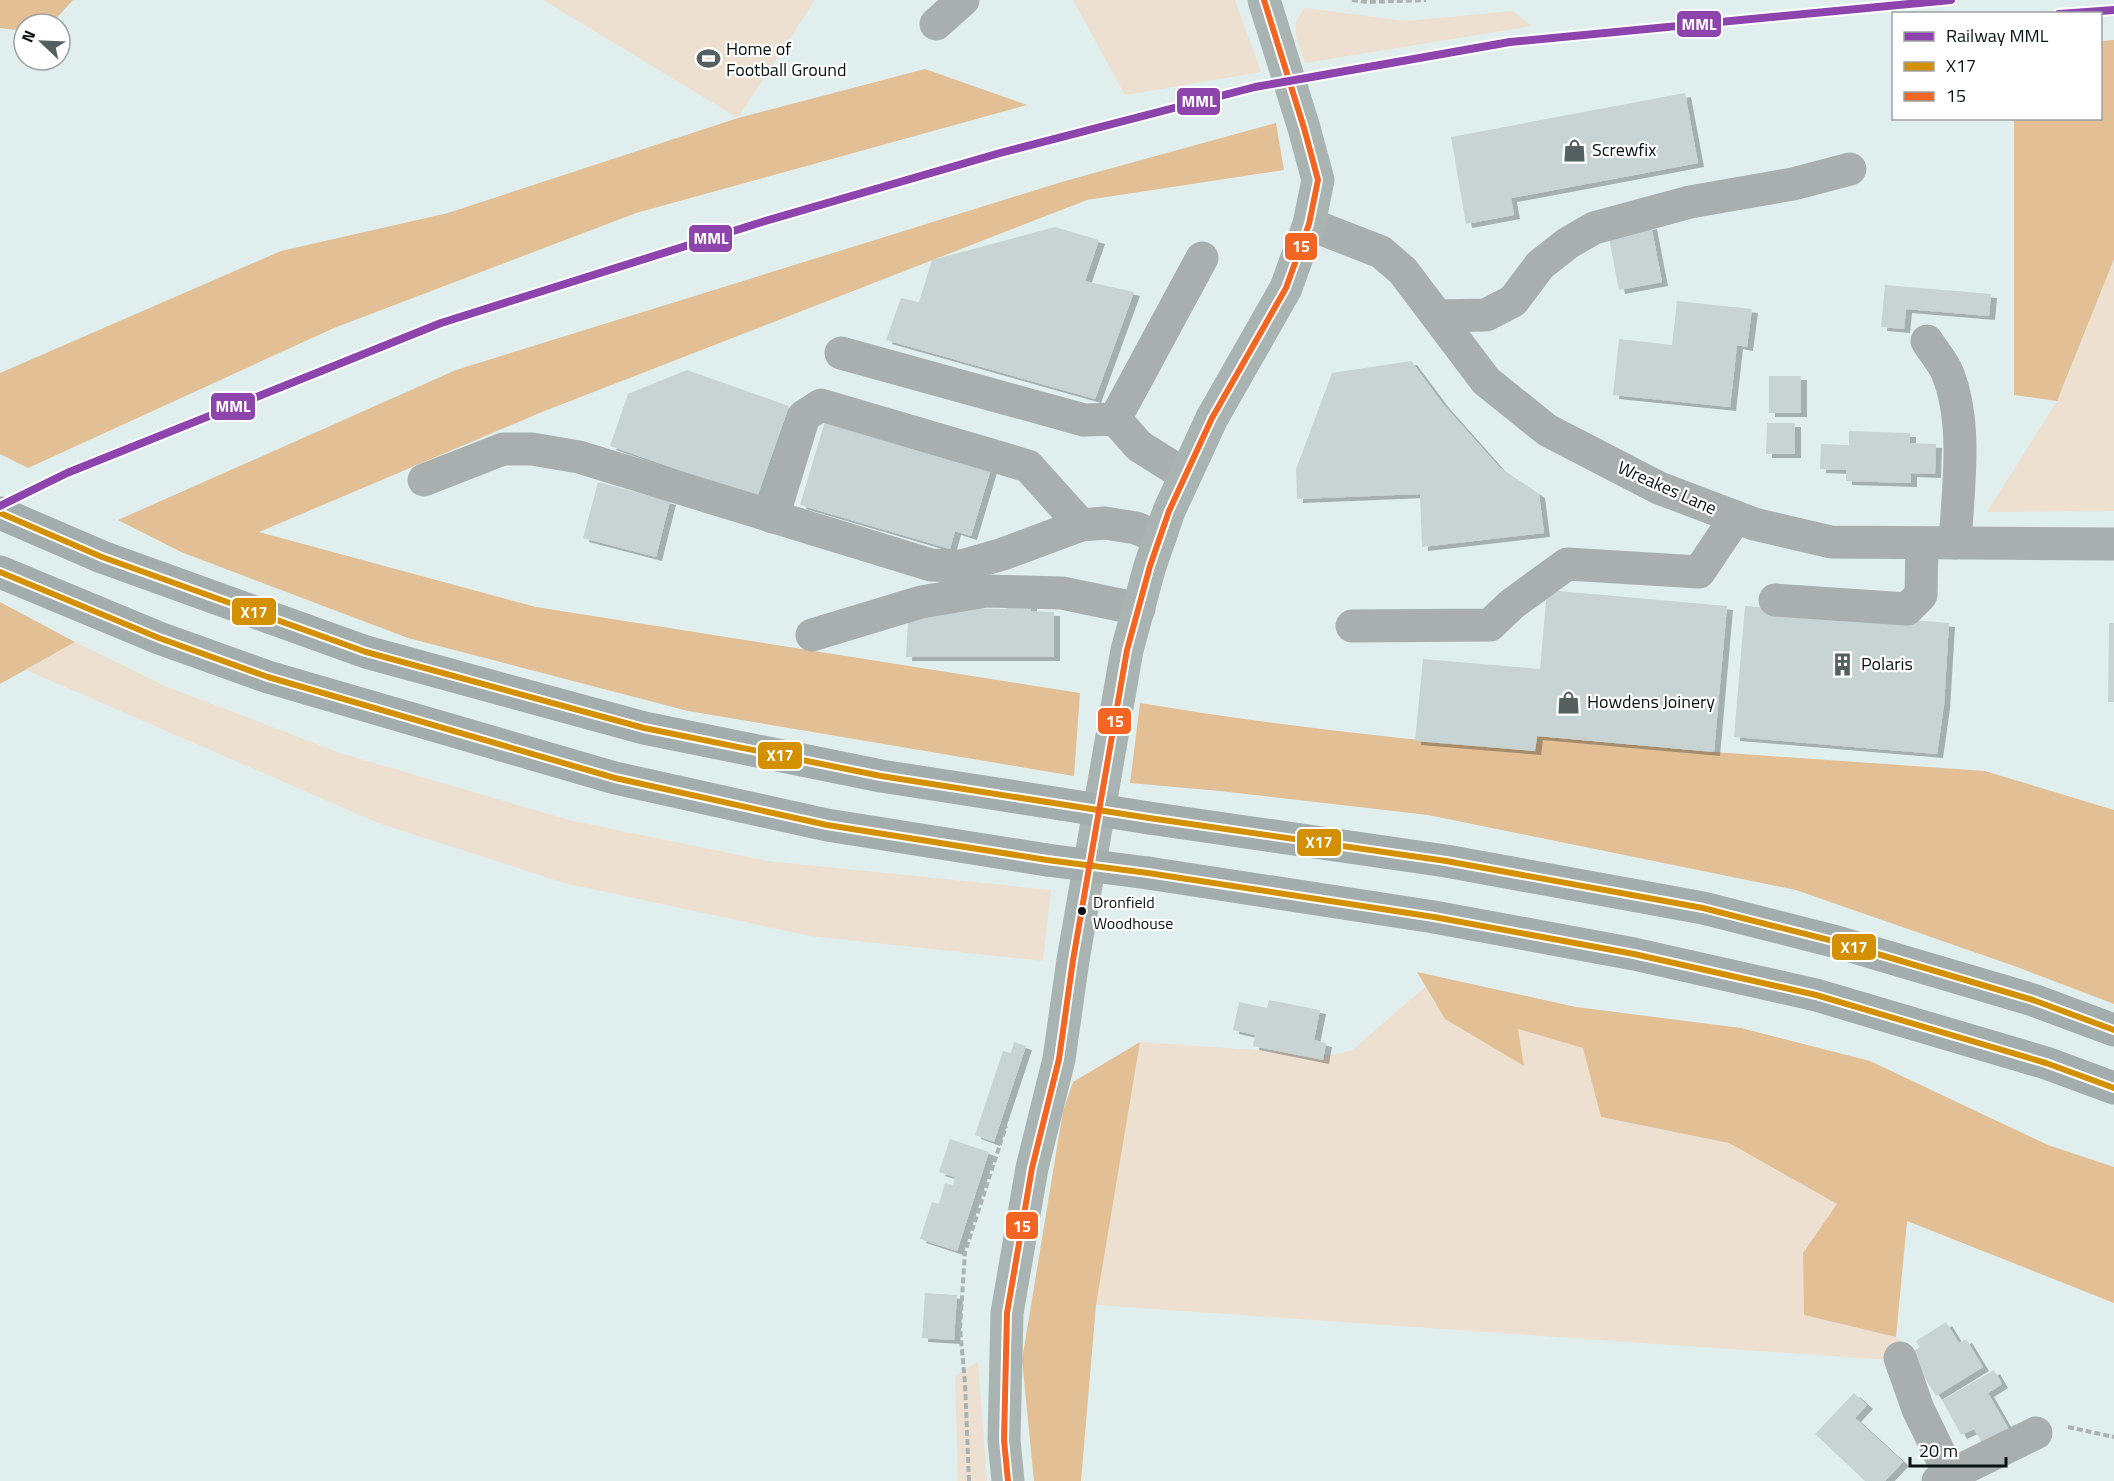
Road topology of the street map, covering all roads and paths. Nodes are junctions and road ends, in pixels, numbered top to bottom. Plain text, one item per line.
1 (963, 0) edge
2 (1352, 0) edge
3 (1426, 0) edge
4 (1265, 4) edge
5 (936, 24) dead end
6 (1850, 169) dead end
7 (1309, 224) junction
8 (1202, 258) dead end
9 (1437, 316) junction
10 (1926, 341) dead end
11 (841, 352) dead end
12 (1115, 419) junction
13 (1185, 475) junction
14 (424, 480) dead end
15 (0, 513) edge
16 (773, 517) junction
17 (1736, 517) junction
18 (1081, 525) junction
19 (1160, 538) junction
20 (1922, 543) junction
21 (1955, 543) junction
22 (2114, 544) edge
23 (0, 572) edge
24 (1775, 600) dead end
25 (1139, 609) junction
26 (1352, 626) dead end
27 (812, 635) dead end
28 (2114, 1030) edge
29 (2114, 1088) edge
30 (1900, 1358) dead end
31 (2036, 1433) joint
32 (2114, 1437) edge
33 (1944, 1478) edge
34 (1008, 1481) edge

1 - 5 street
2 - 3 path
4 - 7 main road
6 - 9 street
7 - 9 street, Wreakes Lane
7 - 13 main road
8 - 12 street
9 - 17 street, Wreakes Lane
10 - 21 street
11 - 12 street
12 - 13 street
13 - 19 main road
14 - 16 street
15 - 28 highway, bridge
16 - 18 street
16 - 18 street
17 - 20 street, Wreakes Lane
17 - 26 street
18 - 19 street
19 - 25 main road
20 - 21 street, Wreakes Lane
20 - 24 street
21 - 22 street, Wreakes Lane
23 - 29 highway, bridge
25 - 27 street
25 - 34 main road
30 - 33 street
31 - 32 path
31 - 33 street

